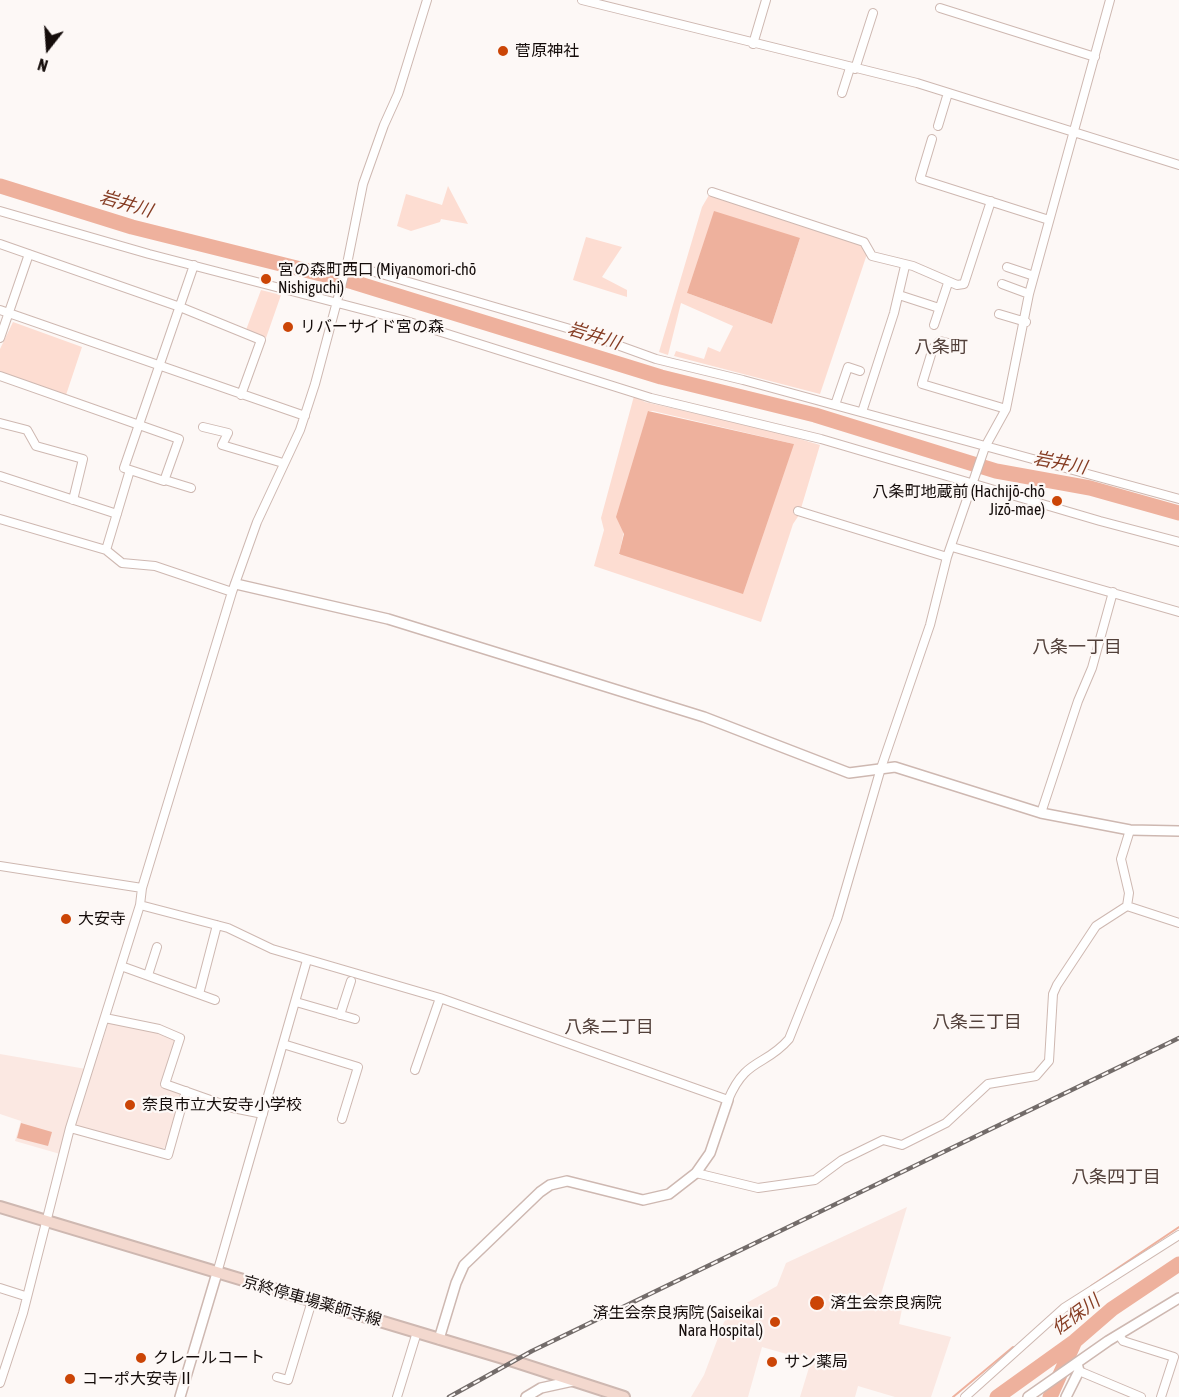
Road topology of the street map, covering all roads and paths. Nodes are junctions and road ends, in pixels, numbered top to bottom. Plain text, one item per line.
1 (427, 0) edge
2 (582, 0) edge
3 (766, 0) edge
4 (1110, 0) edge
5 (603, 3) edge
6 (940, 8) dead end
7 (873, 13) dead end
8 (753, 44) junction
9 (1095, 57) junction
10 (853, 68) junction
11 (842, 93) dead end
12 (948, 93) junction
13 (938, 126) dead end
14 (1074, 133) junction
15 (932, 139) dead end
16 (1179, 165) edge
17 (712, 192) dead end
18 (991, 201) junction
19 (0, 211) edge
20 (1049, 220) junction
21 (0, 244) edge
22 (29, 254) junction
23 (194, 265) junction
24 (346, 266) junction
25 (905, 266) junction
26 (1007, 267) dead end
27 (1034, 276) junction
28 (948, 283) junction
29 (1002, 284) dead end
30 (1029, 294) junction
31 (898, 295) junction
32 (338, 299) junction
33 (180, 307) junction
34 (939, 308) junction
35 (0, 310) edge
36 (9, 313) junction
37 (999, 315) dead end
38 (1026, 322) junction
39 (934, 325) dead end
40 (0, 338) edge
41 (948, 343) dead end
42 (159, 365) junction
43 (860, 371) dead end
44 (0, 376) edge
45 (241, 394) junction
46 (835, 405) junction
47 (1006, 409) junction
48 (862, 412) junction
49 (305, 416) junction
50 (2, 423) edge
51 (139, 425) junction
52 (203, 427) dead end
53 (0, 433) edge
54 (984, 449) junction
55 (283, 463) junction
56 (130, 470) junction
57 (0, 477) edge
58 (165, 480) junction
59 (974, 480) junction
60 (190, 488) dead end
61 (1179, 499) edge
62 (73, 500) junction
63 (798, 511) dead end
64 (117, 514) junction
65 (0, 519) edge
66 (1179, 542) edge
67 (952, 547) junction
68 (106, 550) junction
69 (947, 557) junction
70 (234, 588) junction
71 (1113, 592) junction
72 (1179, 612) edge
73 (881, 768) junction
74 (1041, 813) junction
75 (1130, 830) junction
76 (1179, 831) edge
77 (0, 866) edge
78 (142, 888) junction
79 (140, 905) junction
80 (1127, 906) junction
81 (1179, 923) edge
82 (217, 925) junction
83 (157, 947) dead end
84 (307, 960) junction
85 (121, 966) junction
86 (148, 975) junction
87 (351, 981) dead end
88 (199, 994) junction
89 (440, 998) junction
90 (215, 1000) dead end
91 (296, 1002) junction
92 (340, 1015) junction
93 (105, 1017) junction
94 (355, 1019) dead end
95 (283, 1044) junction
96 (415, 1070) dead end
97 (186, 1091) junction
98 (728, 1100) junction
99 (263, 1114) junction
100 (342, 1119) dead end
101 (70, 1128) junction
102 (696, 1173) junction
103 (0, 1207) edge
104 (45, 1221) junction
105 (1179, 1235) edge
106 (217, 1273) junction
107 (0, 1288) edge
108 (26, 1296) junction
109 (1179, 1298) edge
110 (312, 1301) junction
111 (417, 1332) junction
112 (1119, 1335) junction
113 (440, 1339) junction
114 (1078, 1367) junction
115 (277, 1377) dead end
116 (573, 1382) junction
117 (0, 1383) edge
118 (180, 1397) edge
119 (398, 1397) edge
120 (526, 1397) edge
121 (624, 1397) edge
122 (965, 1397) edge
123 (1028, 1397) edge
124 (1066, 1397) edge
125 (1141, 1397) edge
126 (1161, 1397) edge

1 - 24 street
2 - 5 street
3 - 8 street
4 - 9 street
5 - 8 street
6 - 9 street
7 - 10 street
8 - 10 street
9 - 14 street
10 - 11 street
10 - 12 street
12 - 13 street
12 - 14 street
14 - 16 street
14 - 20 street
15 - 18 street
17 - 25 street
18 - 20 street
18 - 28 street
19 - 23 street
20 - 27 street
21 - 22 street
22 - 33 street
22 - 36 street
23 - 32 street
23 - 33 street
24 - 32 street
24 - 46 street
25 - 28 street
25 - 31 street
26 - 27 street
27 - 30 street
28 - 34 street
29 - 30 street
30 - 38 street
31 - 34 street
31 - 48 street
32 - 49 street
32 - 59 street
33 - 42 street
33 - 45 street
34 - 39 street
35 - 36 street
36 - 40 street
36 - 42 street
37 - 38 street
38 - 47 street
41 - 47 street
42 - 45 street
42 - 51 street
43 - 46 street
44 - 51 street
45 - 49 street
46 - 48 street
47 - 54 street
48 - 54 street
49 - 55 street
50 - 53 street
50 - 62 street
51 - 56 street
51 - 58 street
52 - 55 street
54 - 59 street
54 - 61 street
55 - 70 street
56 - 58 street
56 - 64 street
57 - 62 street
58 - 60 street
59 - 66 street
59 - 67 street
62 - 64 street
63 - 69 street
64 - 68 street
65 - 68 street
67 - 69 street
67 - 71 street
68 - 70 street
69 - 73 street
70 - 73 street
70 - 78 street
71 - 72 street
71 - 74 street
73 - 74 street
73 - 98 street
74 - 75 street
75 - 76 street
75 - 80 street
77 - 78 street
78 - 79 street
79 - 82 street
79 - 85 street
80 - 81 street
80 - 102 street
82 - 84 street
82 - 88 street
83 - 86 street
84 - 89 street
84 - 91 street
85 - 86 street
85 - 93 street
86 - 88 street
87 - 92 street
88 - 90 street
89 - 96 street
89 - 98 street
91 - 92 street
91 - 95 street
92 - 94 street
93 - 97 street
93 - 101 street
95 - 99 street
95 - 100 street
97 - 99 street
97 - 101 street
98 - 102 street
99 - 106 street
101 - 104 street
102 - 113 street
103 - 104 main road, 京終停車場薬師寺線
104 - 106 main road, 京終停車場薬師寺線
104 - 108 street
105 - 122 street
106 - 110 main road, 京終停車場薬師寺線
106 - 118 street
107 - 108 street
108 - 117 street
109 - 112 street
110 - 111 main road, 京終停車場薬師寺線
110 - 115 street
111 - 113 main road, 京終停車場薬師寺線
111 - 119 street
112 - 114 street
112 - 126 street
113 - 116 main road, 京終停車場薬師寺線
114 - 123 street
114 - 124 street
114 - 125 street
116 - 120 street
116 - 121 main road, 京終停車場薬師寺線

